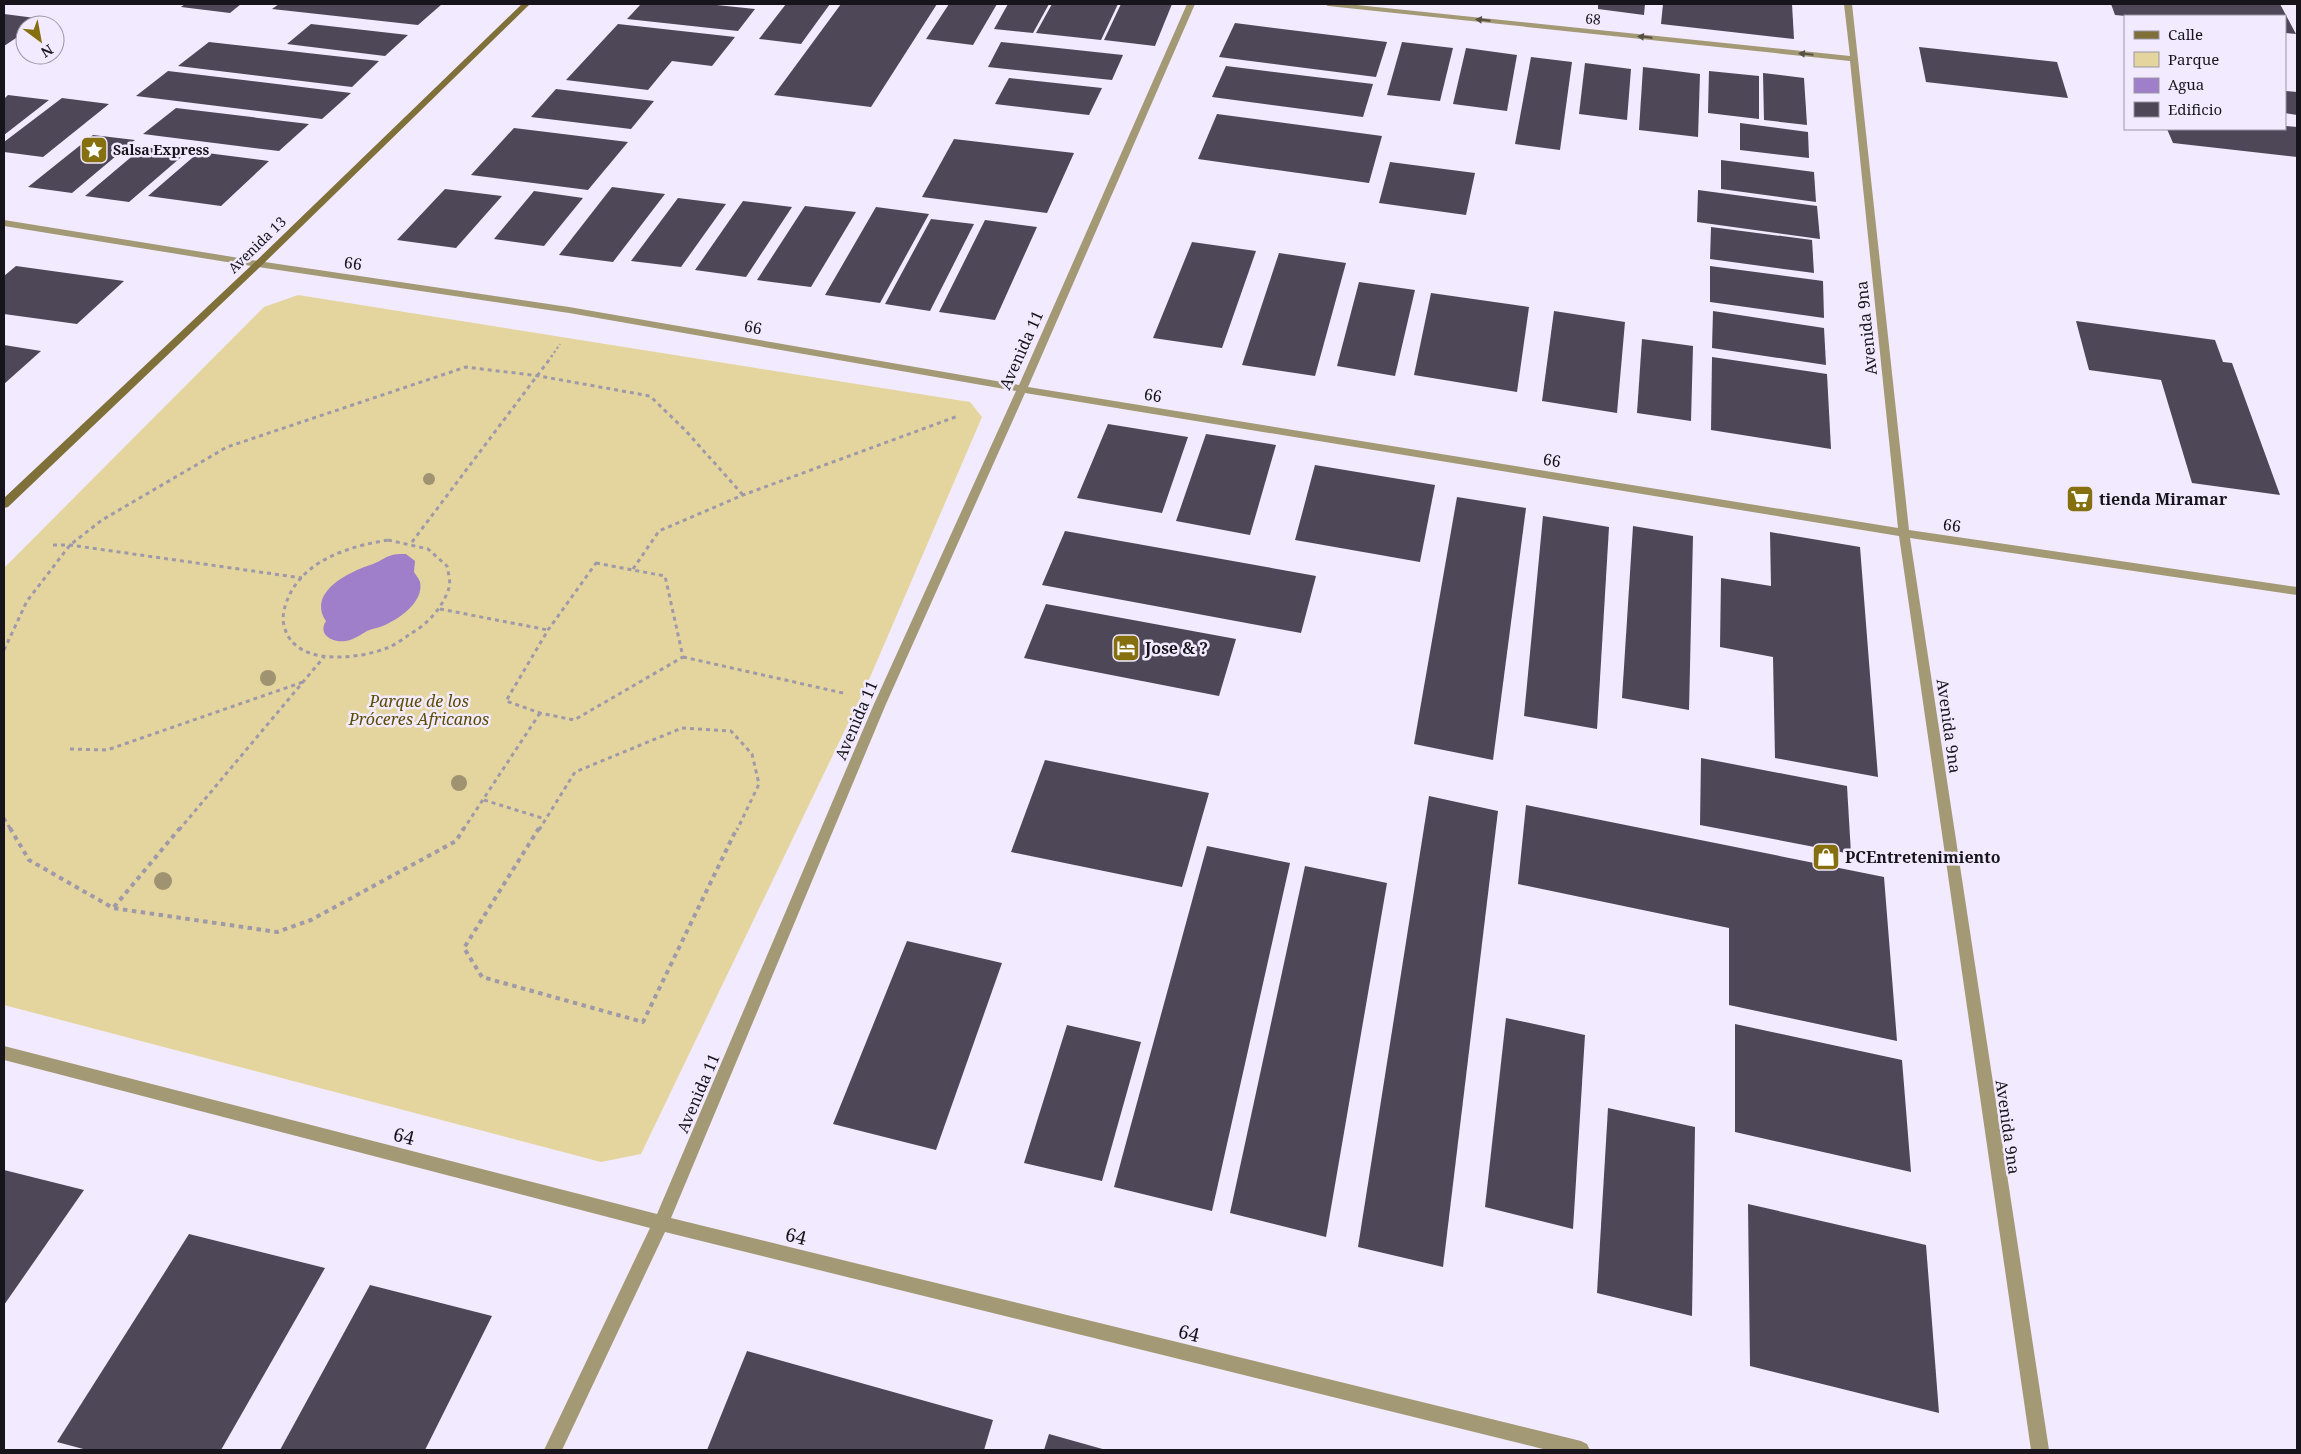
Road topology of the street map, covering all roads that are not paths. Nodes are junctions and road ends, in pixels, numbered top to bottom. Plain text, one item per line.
1 (526, 4) edge
2 (1191, 4) edge
3 (1328, 4) edge
4 (1848, 4) edge
5 (1855, 59) junction
6 (4, 223) edge
7 (258, 264) junction
8 (1022, 389) junction
9 (4, 504) edge
10 (1904, 533) junction
11 (2297, 591) edge
12 (4, 1053) edge
13 (661, 1223) junction
14 (553, 1450) edge
15 (1580, 1450) edge
16 (2040, 1450) edge

1 - 7 street, Avenida 13
2 - 8 street, Avenida 11
5 -> 3 street, 68
4 - 5 street, Avenida 9na
5 - 10 street, Avenida 9na
6 - 7 street, 66
7 - 8 street, 66
7 - 9 street, Avenida 13
8 - 10 street, 66
8 - 13 street, Avenida 11
10 - 11 street, 66
10 - 16 street, Avenida 9na
12 - 13 street, 64
13 - 14 street, Avenida 11
13 - 15 street, 64

